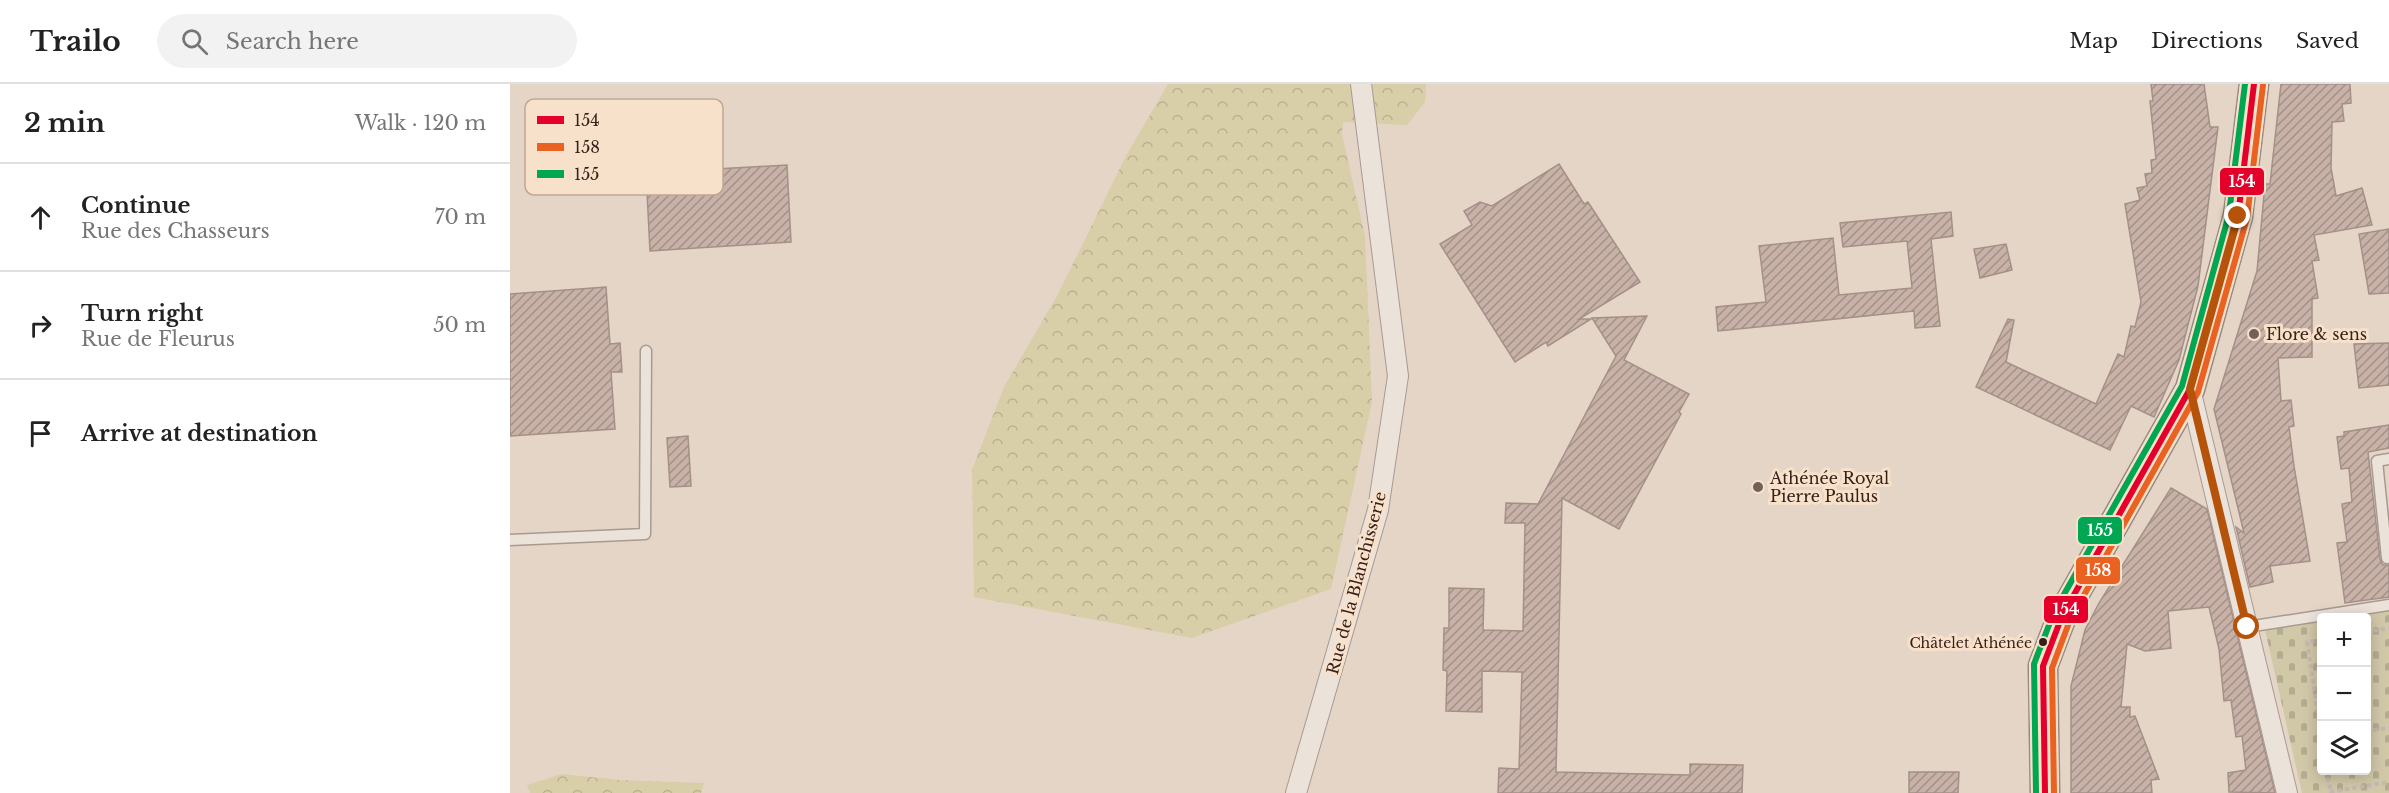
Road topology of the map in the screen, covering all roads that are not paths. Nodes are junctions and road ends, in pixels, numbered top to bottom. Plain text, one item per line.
1 (1361, 84) edge
2 (2254, 84) edge
3 (646, 351) dead end
4 (2190, 389) junction
5 (2389, 459) edge
6 (510, 540) edge
7 (2387, 558) dead end
8 (2389, 605) edge
9 (2247, 627) junction
10 (1296, 793) edge
11 (2045, 793) edge
12 (2287, 793) edge

1 - 10 street, Rue de la Blanchisserie
2 - 4 main road
3 - 6 lane
4 - 9 street
4 - 11 main road
5 - 7 lane
8 - 9 lane
9 - 12 street

